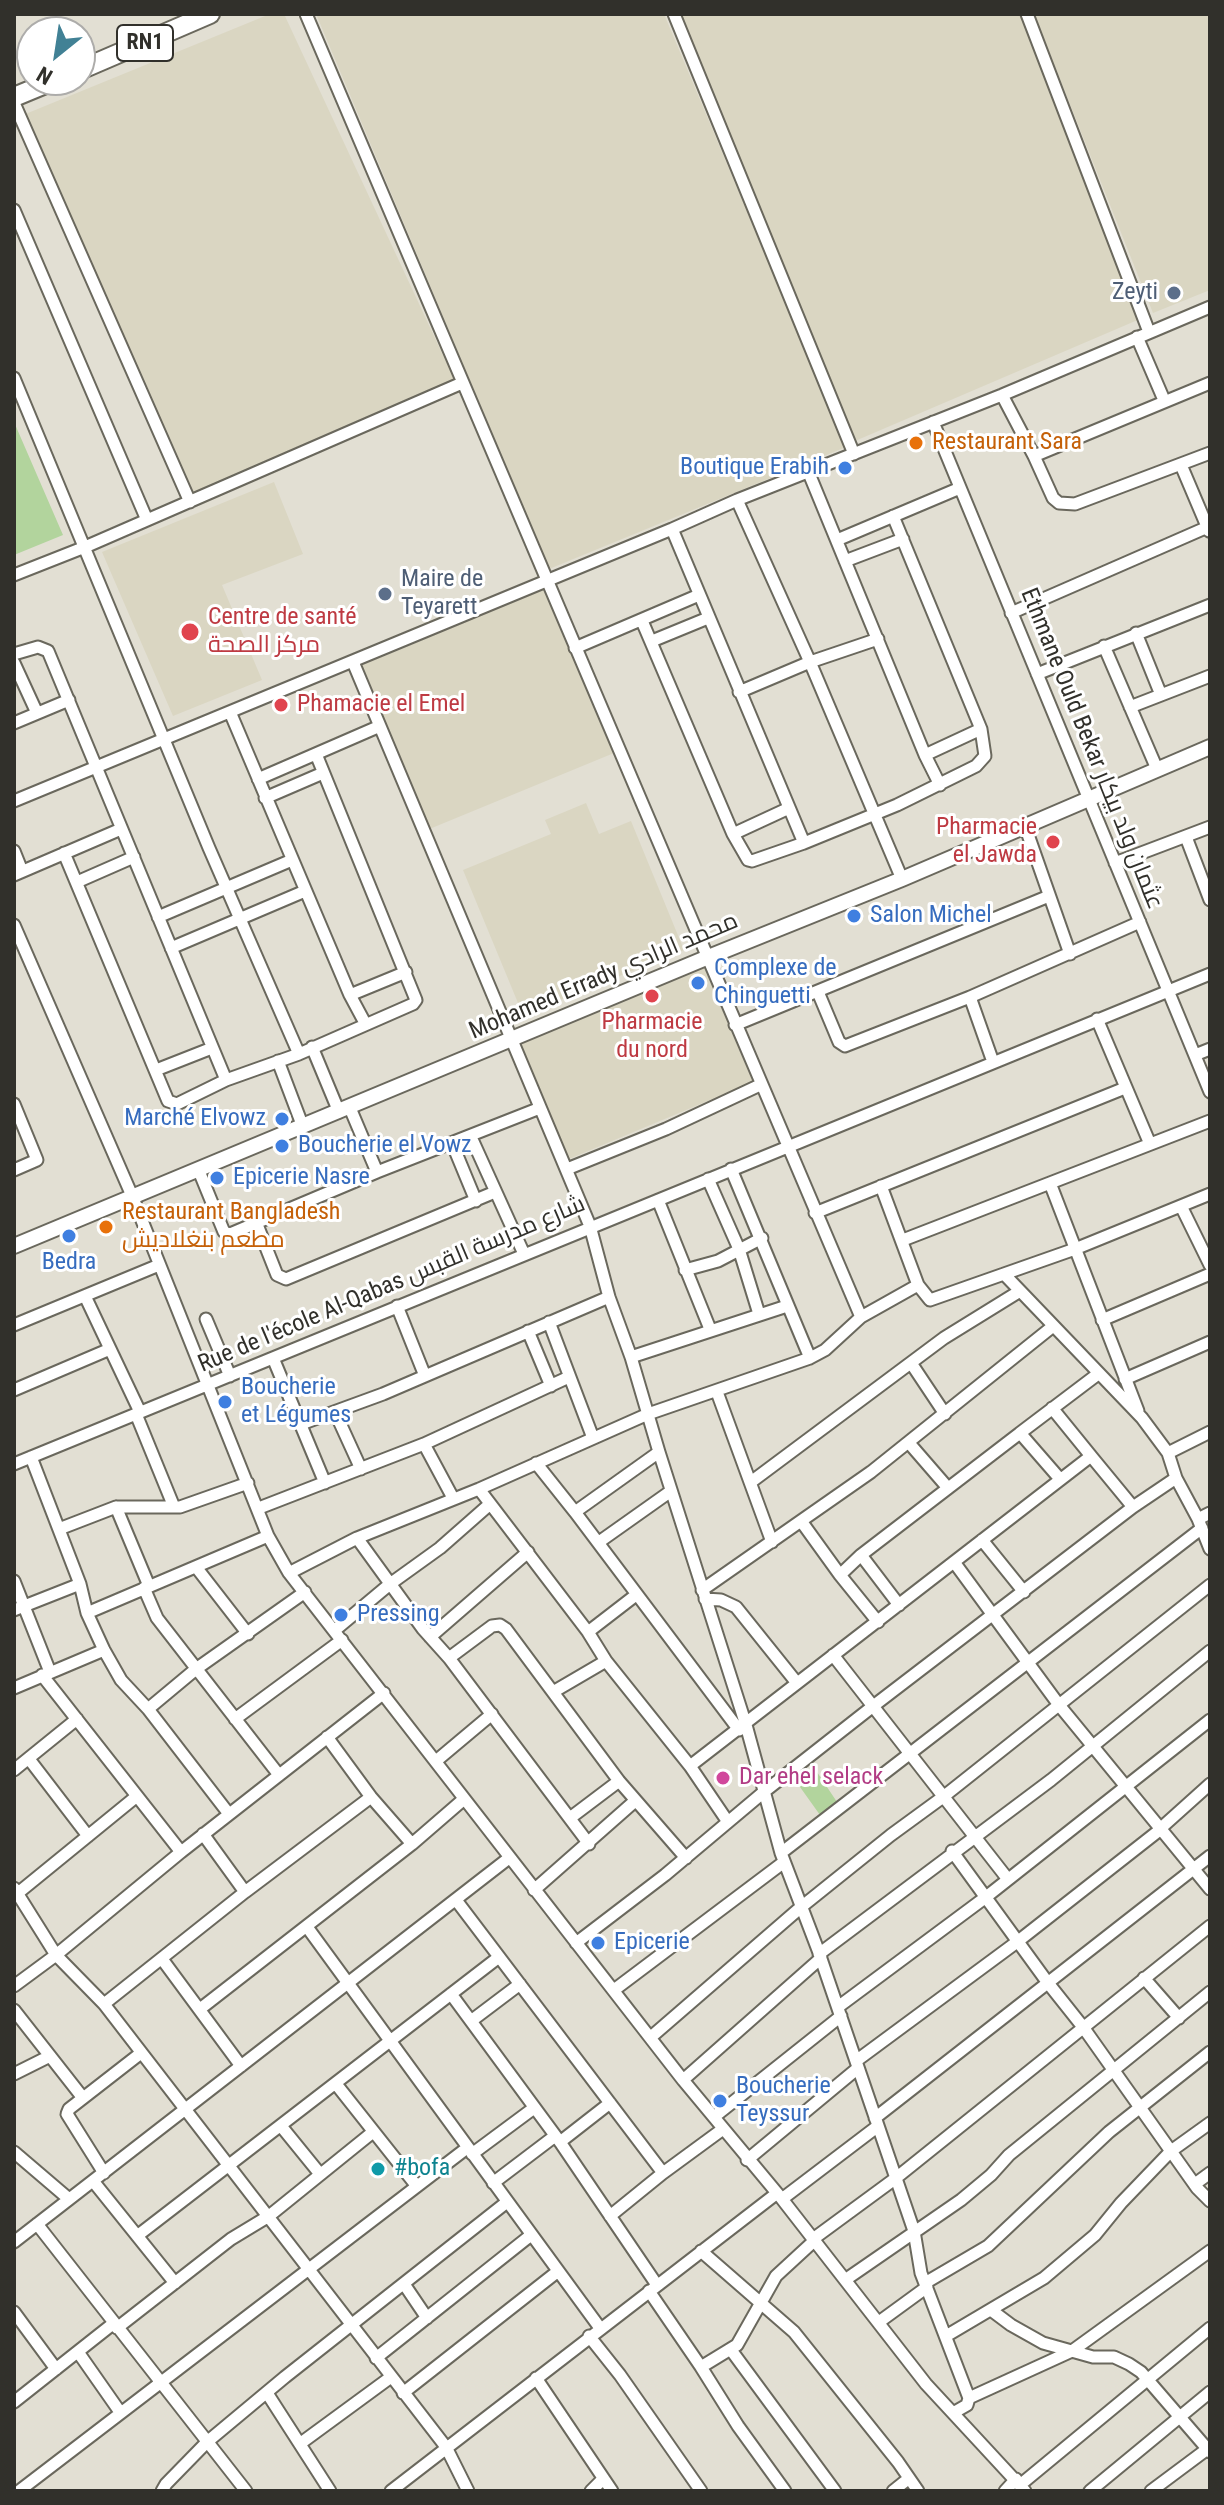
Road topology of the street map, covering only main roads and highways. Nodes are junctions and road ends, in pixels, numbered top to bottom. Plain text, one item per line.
1 (210, 14) edge
2 (96, 63) edge

1 - 2 highway, RN1

